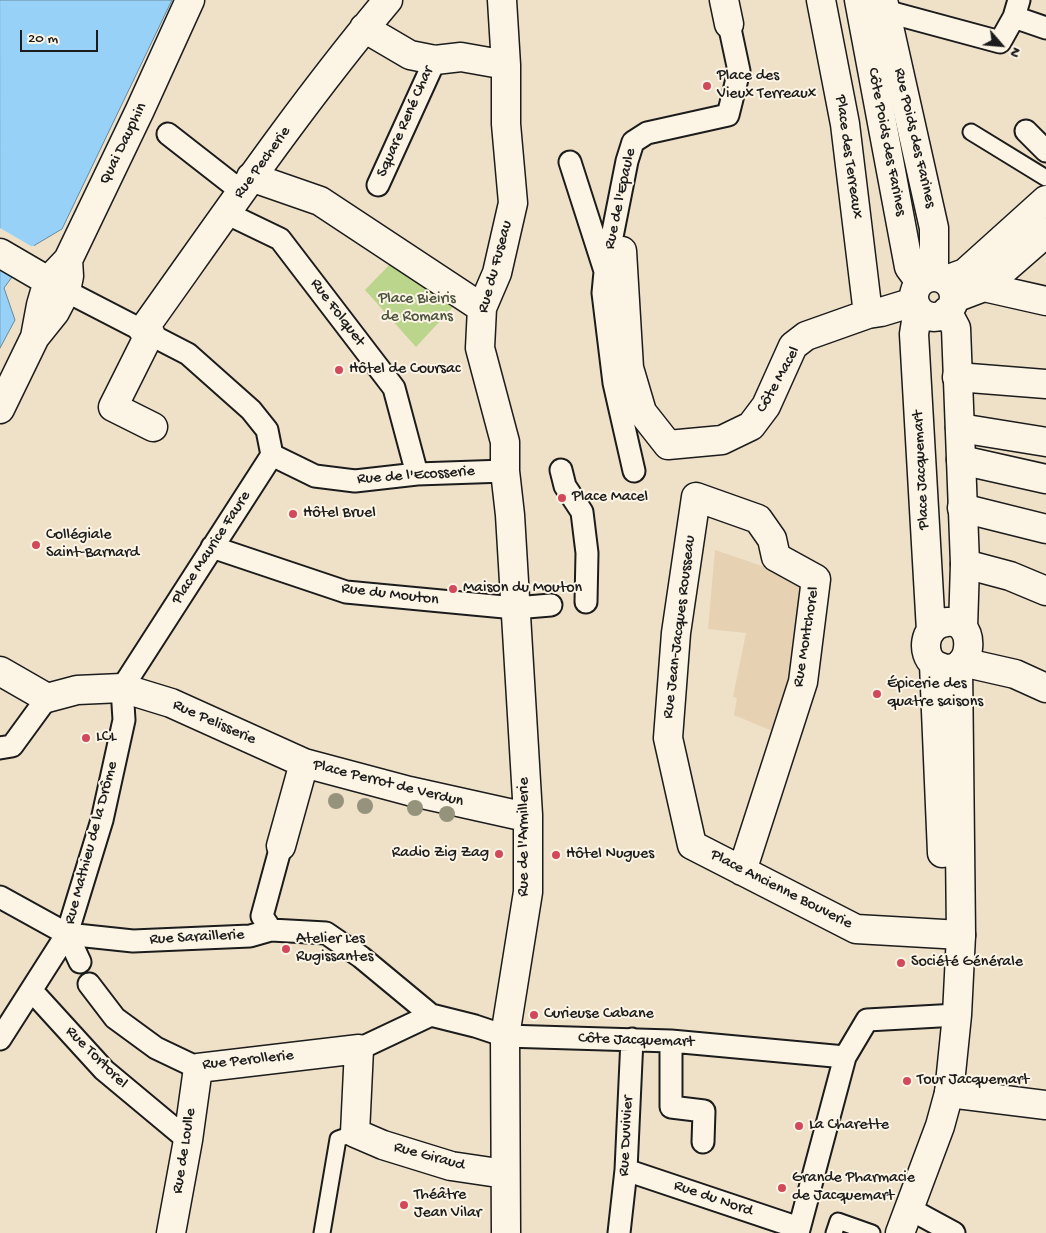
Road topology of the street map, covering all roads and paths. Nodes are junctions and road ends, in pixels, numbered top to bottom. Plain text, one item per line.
1 (190, 0) edge
2 (388, 0) edge
3 (502, 0) edge
4 (821, 0) edge
5 (859, 0) edge
6 (884, 5) edge
7 (1016, 8) edge
8 (726, 12) edge
9 (364, 28) junction
10 (1046, 28) edge
11 (435, 60) junction
12 (506, 65) junction
13 (1026, 131) dead end
14 (971, 132) dead end
15 (168, 134) dead end
16 (1046, 151) edge
17 (570, 162) dead end
18 (1046, 178) edge
19 (378, 185) dead end
20 (240, 194) junction
21 (1046, 200) edge
22 (1046, 233) edge
23 (0, 253) edge
24 (614, 262) junction
25 (51, 282) junction
26 (942, 291) junction
27 (1046, 301) edge
28 (482, 308) junction
29 (868, 314) junction
30 (147, 332) junction
31 (958, 377) junction
32 (1046, 384) edge
33 (0, 410) edge
34 (153, 427) dead end
35 (960, 428) junction
36 (1046, 442) edge
37 (272, 455) junction
38 (961, 460) junction
39 (561, 470) dead end
40 (504, 471) junction
41 (634, 471) dead end
42 (418, 474) junction
43 (1046, 479) edge
44 (696, 497) joint
45 (962, 508) junction
46 (1046, 529) edge
47 (212, 546) junction
48 (964, 564) junction
49 (1046, 591) edge
50 (586, 602) dead end
51 (551, 605) dead end
52 (516, 608) junction
53 (963, 628) junction
54 (931, 631) junction
55 (952, 664) junction
56 (0, 671) edge
57 (122, 688) junction
58 (1046, 688) edge
59 (47, 698) junction
60 (6, 747) edge
61 (304, 763) junction
62 (522, 815) junction
63 (692, 845) joint
64 (281, 846) joint
65 (742, 871) junction
66 (0, 897) edge
67 (271, 930) junction
68 (326, 932) joint
69 (68, 934) junction
70 (961, 935) junction
71 (80, 962) dead end
72 (89, 984) dead end
73 (32, 991) junction
74 (957, 1014) junction
75 (431, 1015) junction
76 (505, 1036) junction
77 (0, 1039) edge
78 (632, 1039) junction
79 (671, 1041) junction
80 (359, 1049) junction
81 (844, 1057) junction
82 (198, 1068) junction
83 (949, 1093) junction
84 (1046, 1105) edge
85 (355, 1133) junction
86 (188, 1140) junction
87 (703, 1142) dead end
88 (626, 1170) junction
89 (505, 1174) junction
90 (904, 1220) edge
91 (798, 1231) edge
92 (171, 1233) edge
93 (322, 1233) edge
94 (506, 1233) edge
95 (619, 1233) edge
96 (834, 1233) edge
97 (872, 1233) edge
98 (954, 1233) edge

1 - 25 street, Quai Dauphin
2 - 9 street, Rue Pecherie
3 - 12 street, Rue du Fuseau
4 - 29 street, Place des Terreaux
5 - 26 street, Côte Poids des Farines
6 - 7 street
6 - 26 street, Rue Poids des Farines
7 - 10 street
8 - 24 street, Rue de l'Epaule
9 - 11 street
9 - 20 street, Rue Pecherie
11 - 12 street
11 - 19 street, Square René Char
12 - 28 street, Rue du Fuseau
13 - 16 street
14 - 18 lane
15 - 20 street, Rue Folquet
17 - 24 street
20 - 28 street
20 - 30 street, Rue Pecherie
20 - 42 street, Rue Folquet
21 - 26 street
22 - 26 street
23 - 25 street
24 - 29 street, Côte Macel
24 - 41 street, Rue de l'Epaule
25 - 30 street
25 - 33 street
26 - 27 street
26 - 29 street, Côte Macel
26 - 31 street, Place Jacquemart
26 - 54 street, Place Jacquemart
28 - 40 street, Rue du Fuseau
30 - 34 street, Rue Pecherie
30 - 37 street
31 - 32 street
31 - 35 street, Place Jacquemart
35 - 36 street
35 - 38 street, Place Jacquemart
37 - 42 street, Rue de l'Ecosserie
37 - 47 street, Place Maurice Faure
38 - 43 street
38 - 45 street, Place Jacquemart
39 - 50 street
40 - 42 street, Rue de l'Ecosserie
40 - 52 street, Rue de l'Armillerie
44 - 63 street, Rue Jean-Jacques Rousseau
44 - 65 street, Rue Montchorel
45 - 46 street
45 - 48 street, Place Jacquemart
47 - 52 street, Rue du Mouton
47 - 57 street, Place Maurice Faure
48 - 49 street
48 - 53 street, Place Jacquemart
51 - 52 street, Rue du Mouton
52 - 62 street, Rue de l'Armillerie
53 - 54 street
53 - 55 street, Place Jacquemart
54 - 55 street, Place Jacquemart
55 - 58 street
55 - 70 street, Place Jacquemart
56 - 59 street
57 - 59 street
57 - 61 street, Rue Pelisserie
57 - 69 street, Rue Mathieu de la Drôme
59 - 60 street
61 - 62 street, Place Perrot de Verdun
61 - 64 street, Place Perrot de Verdun
62 - 76 street, Rue de l'Armillerie
63 - 65 street, Place Ancienne Bouverie
64 - 67 street
65 - 70 street, Place Ancienne Bouverie
66 - 69 street
67 - 68 street, Rue Saraillerie
67 - 69 street, Rue Saraillerie
68 - 75 street, Côte Jacquemart
69 - 71 street
69 - 73 street, Rue Mathieu de la Drôme
70 - 74 street
72 - 82 street, Rue Perollerie
73 - 77 street, Rue Mathieu de la Drôme
73 - 86 street, Rue Tortorel
74 - 81 street
74 - 83 street
75 - 76 street, Côte Jacquemart
75 - 80 street, Rue Perollerie
76 - 78 street, Côte Jacquemart
76 - 89 street, Rue de l'Armillerie
78 - 79 street, Côte Jacquemart
78 - 88 street, Rue Duvivier
79 - 81 street, Côte Jacquemart
79 - 87 street
80 - 82 street, Rue Perollerie
80 - 85 street
81 - 91 street, Rue du Nord
82 - 86 street, Rue de Loulle
83 - 84 street
83 - 90 street
85 - 89 street, Rue Giraud
85 - 93 lane
86 - 92 street, Rue de Loulle
88 - 91 street, Rue du Nord
88 - 95 street, Rue Duvivier
89 - 94 street, Rue de l'Armillerie
90 - 98 street
96 - 97 lane

